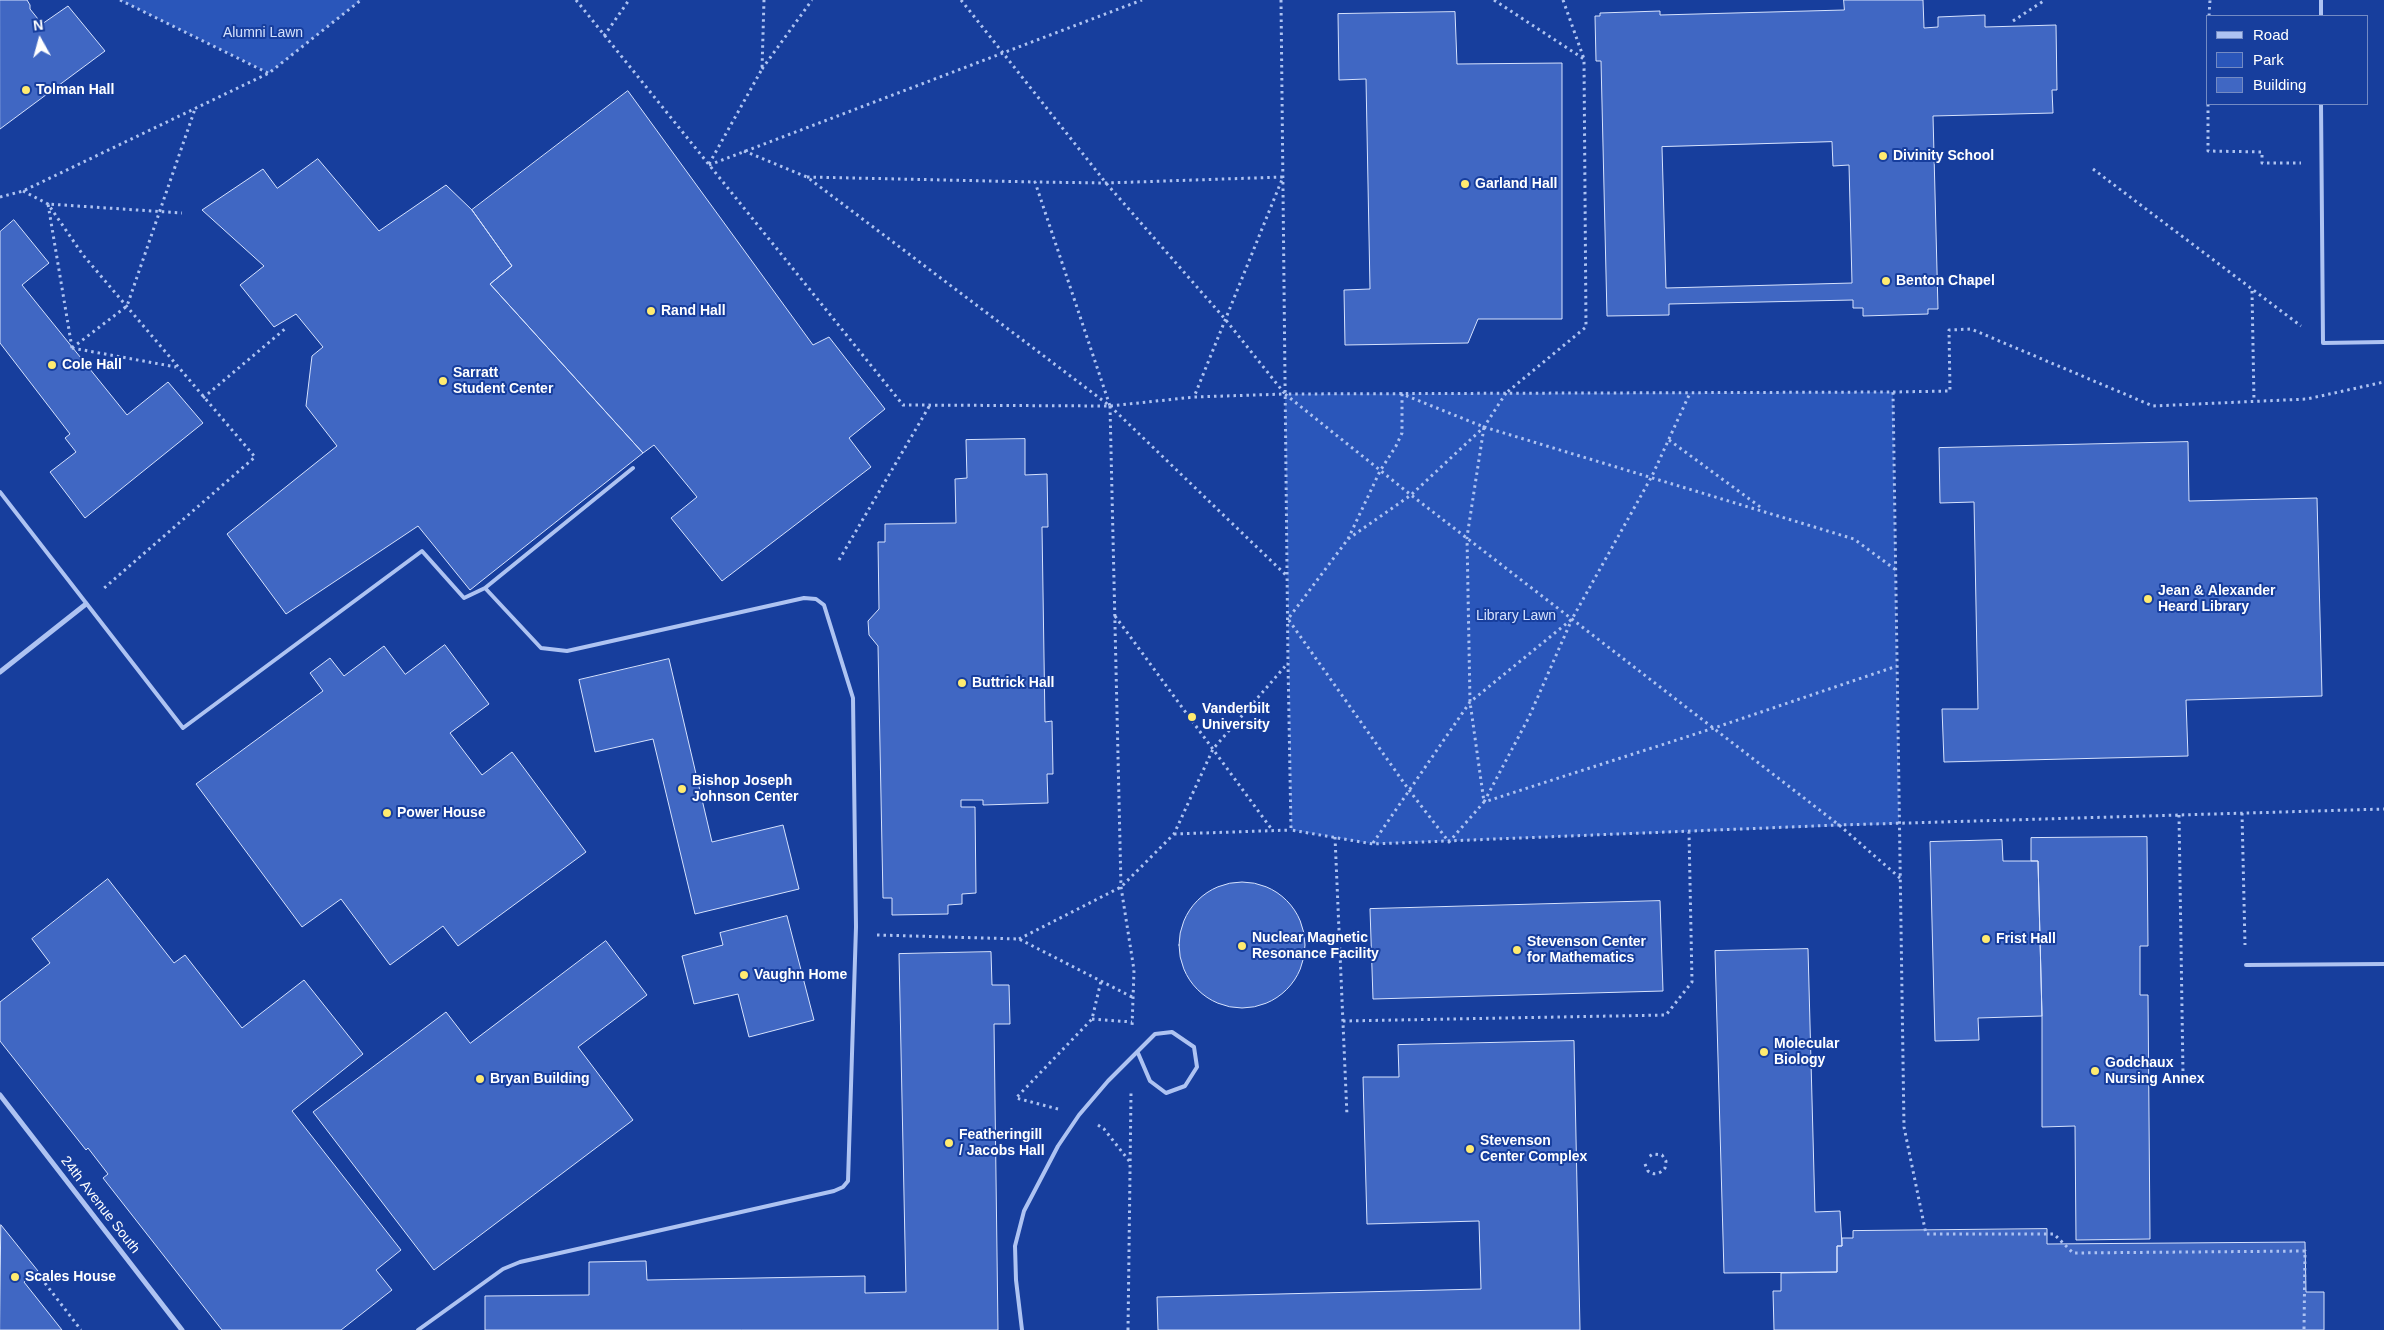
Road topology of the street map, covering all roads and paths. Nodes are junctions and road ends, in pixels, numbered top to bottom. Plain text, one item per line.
1 (120, 0) edge
2 (361, 0) edge
3 (576, 0) edge
4 (629, 0) edge
5 (764, 0) edge
6 (812, 0) edge
7 (961, 0) edge
8 (1142, 0) edge
9 (1281, 0) edge
10 (1494, 0) edge
11 (1563, 0) edge
12 (2045, 0) edge
13 (2210, 0) edge
14 (2321, 0) edge
15 (2210, 15) edge
16 (2321, 15) edge
17 (2012, 21) dead end
18 (604, 36) junction
19 (1003, 53) junction
20 (1584, 59) junction
21 (762, 69) junction
22 (269, 73) junction
23 (2208, 105) edge
24 (2321, 105) edge
25 (195, 108) junction
26 (744, 151) junction
27 (2322, 163) junction
28 (709, 165) junction
29 (2093, 169) dead end
30 (807, 177) junction
31 (1283, 177) junction
32 (1034, 182) junction
33 (1106, 183) junction
34 (23, 191) junction
35 (0, 197) edge
36 (48, 204) junction
37 (159, 212) junction
38 (182, 213) dead end
39 (2252, 291) junction
40 (127, 306) junction
41 (1225, 319) junction
42 (286, 328) dead end
43 (2384, 342) edge
44 (2323, 343) junction
45 (72, 348) junction
46 (177, 367) junction
47 (2384, 382) edge
48 (1893, 392) junction
49 (1506, 393) junction
50 (1690, 393) junction
51 (1286, 394) junction
52 (1402, 394) junction
53 (1194, 397) junction
54 (203, 398) junction
55 (2254, 401) junction
56 (930, 404) junction
57 (1110, 406) junction
58 (1484, 427) junction
59 (1669, 440) junction
60 (633, 468) dead end
61 (1380, 470) junction
62 (1652, 476) junction
63 (0, 492) edge
64 (1410, 496) junction
65 (1766, 510) junction
66 (1467, 537) junction
67 (1348, 539) junction
68 (838, 560) dead end
69 (1896, 570) junction
70 (1288, 577) junction
71 (485, 588) junction
72 (86, 604) junction
73 (1115, 615) junction
74 (1288, 619) junction
75 (1572, 619) junction
76 (1288, 663) junction
77 (1897, 666) junction
78 (0, 672) edge
79 (1470, 702) junction
80 (1714, 728) junction
81 (1213, 749) junction
82 (1409, 790) junction
83 (1484, 802) junction
84 (2384, 809) edge
85 (2242, 813) junction
86 (2179, 815) junction
87 (1899, 824) junction
88 (1840, 825) junction
89 (1291, 830) junction
90 (1273, 831) junction
91 (1689, 832) junction
92 (1174, 834) junction
93 (1335, 837) junction
94 (1449, 842) junction
95 (1372, 844) junction
96 (1900, 878) junction
97 (1121, 887) junction
98 (874, 935) dead end
99 (1019, 939) junction
100 (2384, 964) edge
101 (2246, 965) joint
102 (1101, 981) junction
103 (1134, 998) junction
104 (1092, 1019) junction
105 (1343, 1021) junction
106 (1132, 1022) junction
107 (1138, 1053) junction
108 (1131, 1058) junction
109 (2183, 1074) dead end
110 (0, 1095) edge
111 (1079, 1115) junction
112 (1347, 1116) dead end
113 (1648, 1158) dead end
114 (1130, 1162) junction
115 (1645, 1164) dead end
116 (41, 1278) dead end
117 (81, 1330) edge
118 (182, 1330) edge
119 (418, 1330) edge
120 (1022, 1330) edge
121 (1128, 1330) edge
122 (2304, 1330) edge

1 - 22 path
2 - 22 path
3 - 18 path
4 - 18 path
5 - 21 path
6 - 21 path
7 - 19 path
8 - 19 path
9 - 31 path
10 - 20 path
11 - 20 path
12 - 17 path
13 - 15 path
14 - 16 lane
18 - 28 path
19 - 26 path
19 - 33 path
20 - 49 path
21 - 28 path
22 - 25 path
23 - 27 path
24 - 27 lane
25 - 34 path
25 - 37 path
26 - 28 path
26 - 30 path
27 - 44 lane
28 - 56 path
29 - 39 path
30 - 32 path
30 - 57 path
31 - 33 path
31 - 41 path
31 - 51 path
32 - 33 path
32 - 57 path
33 - 41 path
34 - 35 path
34 - 36 path
36 - 37 path
36 - 40 path
36 - 45 path
37 - 38 path
37 - 40 path
39 - 44 path
39 - 55 path
40 - 45 path
40 - 46 path
41 - 51 path
41 - 53 path
42 - 54 path
43 - 44 lane
45 - 46 path
46 - 54 path
47 - 55 path
48 - 50 path
48 - 55 path
48 - 69 path
49 - 50 path
49 - 52 path
49 - 58 path
50 - 59 path
51 - 52 path
51 - 53 path
51 - 61 path
51 - 70 path
52 - 58 path
52 - 61 path
53 - 57 path
54 - 72 path
56 - 57 path
56 - 68 path
57 - 70 path
57 - 73 path
58 - 62 path
58 - 64 path
58 - 66 path
59 - 62 path
59 - 65 path
60 - 71 lane
61 - 64 path
61 - 67 path
62 - 65 path
62 - 75 path
63 - 72 lane
64 - 66 path
64 - 67 path
65 - 69 path
66 - 75 path
66 - 79 path
67 - 74 path
69 - 77 path
70 - 74 path
71 - 72 lane
71 - 119 lane
72 - 78 street
73 - 81 path
73 - 97 path
74 - 76 path
74 - 82 path
75 - 79 path
75 - 80 path
75 - 83 path
76 - 81 path
76 - 89 path
77 - 80 path
77 - 87 path
79 - 82 path
79 - 83 path
80 - 83 path
80 - 88 path
81 - 90 path
81 - 92 path
82 - 94 path
82 - 95 path
83 - 94 path
84 - 85 path
85 - 86 path
85 - 101 path
86 - 87 path
86 - 109 path
87 - 88 path
87 - 96 path
88 - 91 path
88 - 96 path
89 - 90 path
89 - 93 path
90 - 92 path
91 - 94 path
91 - 105 path
92 - 97 path
93 - 95 path
93 - 105 path
94 - 95 path
96 - 122 path
97 - 99 path
97 - 103 path
98 - 99 path
99 - 102 path
100 - 101 lane
102 - 103 path
102 - 104 path
103 - 106 path
104 - 106 path
104 - 111 path
105 - 112 path
106 - 108 path
107 - 107 lane
107 - 108 lane
108 - 111 lane
108 - 114 path
110 - 118 street, 24th Avenue South
111 - 114 path
111 - 120 lane
113 - 115 path
114 - 121 path
116 - 117 path

